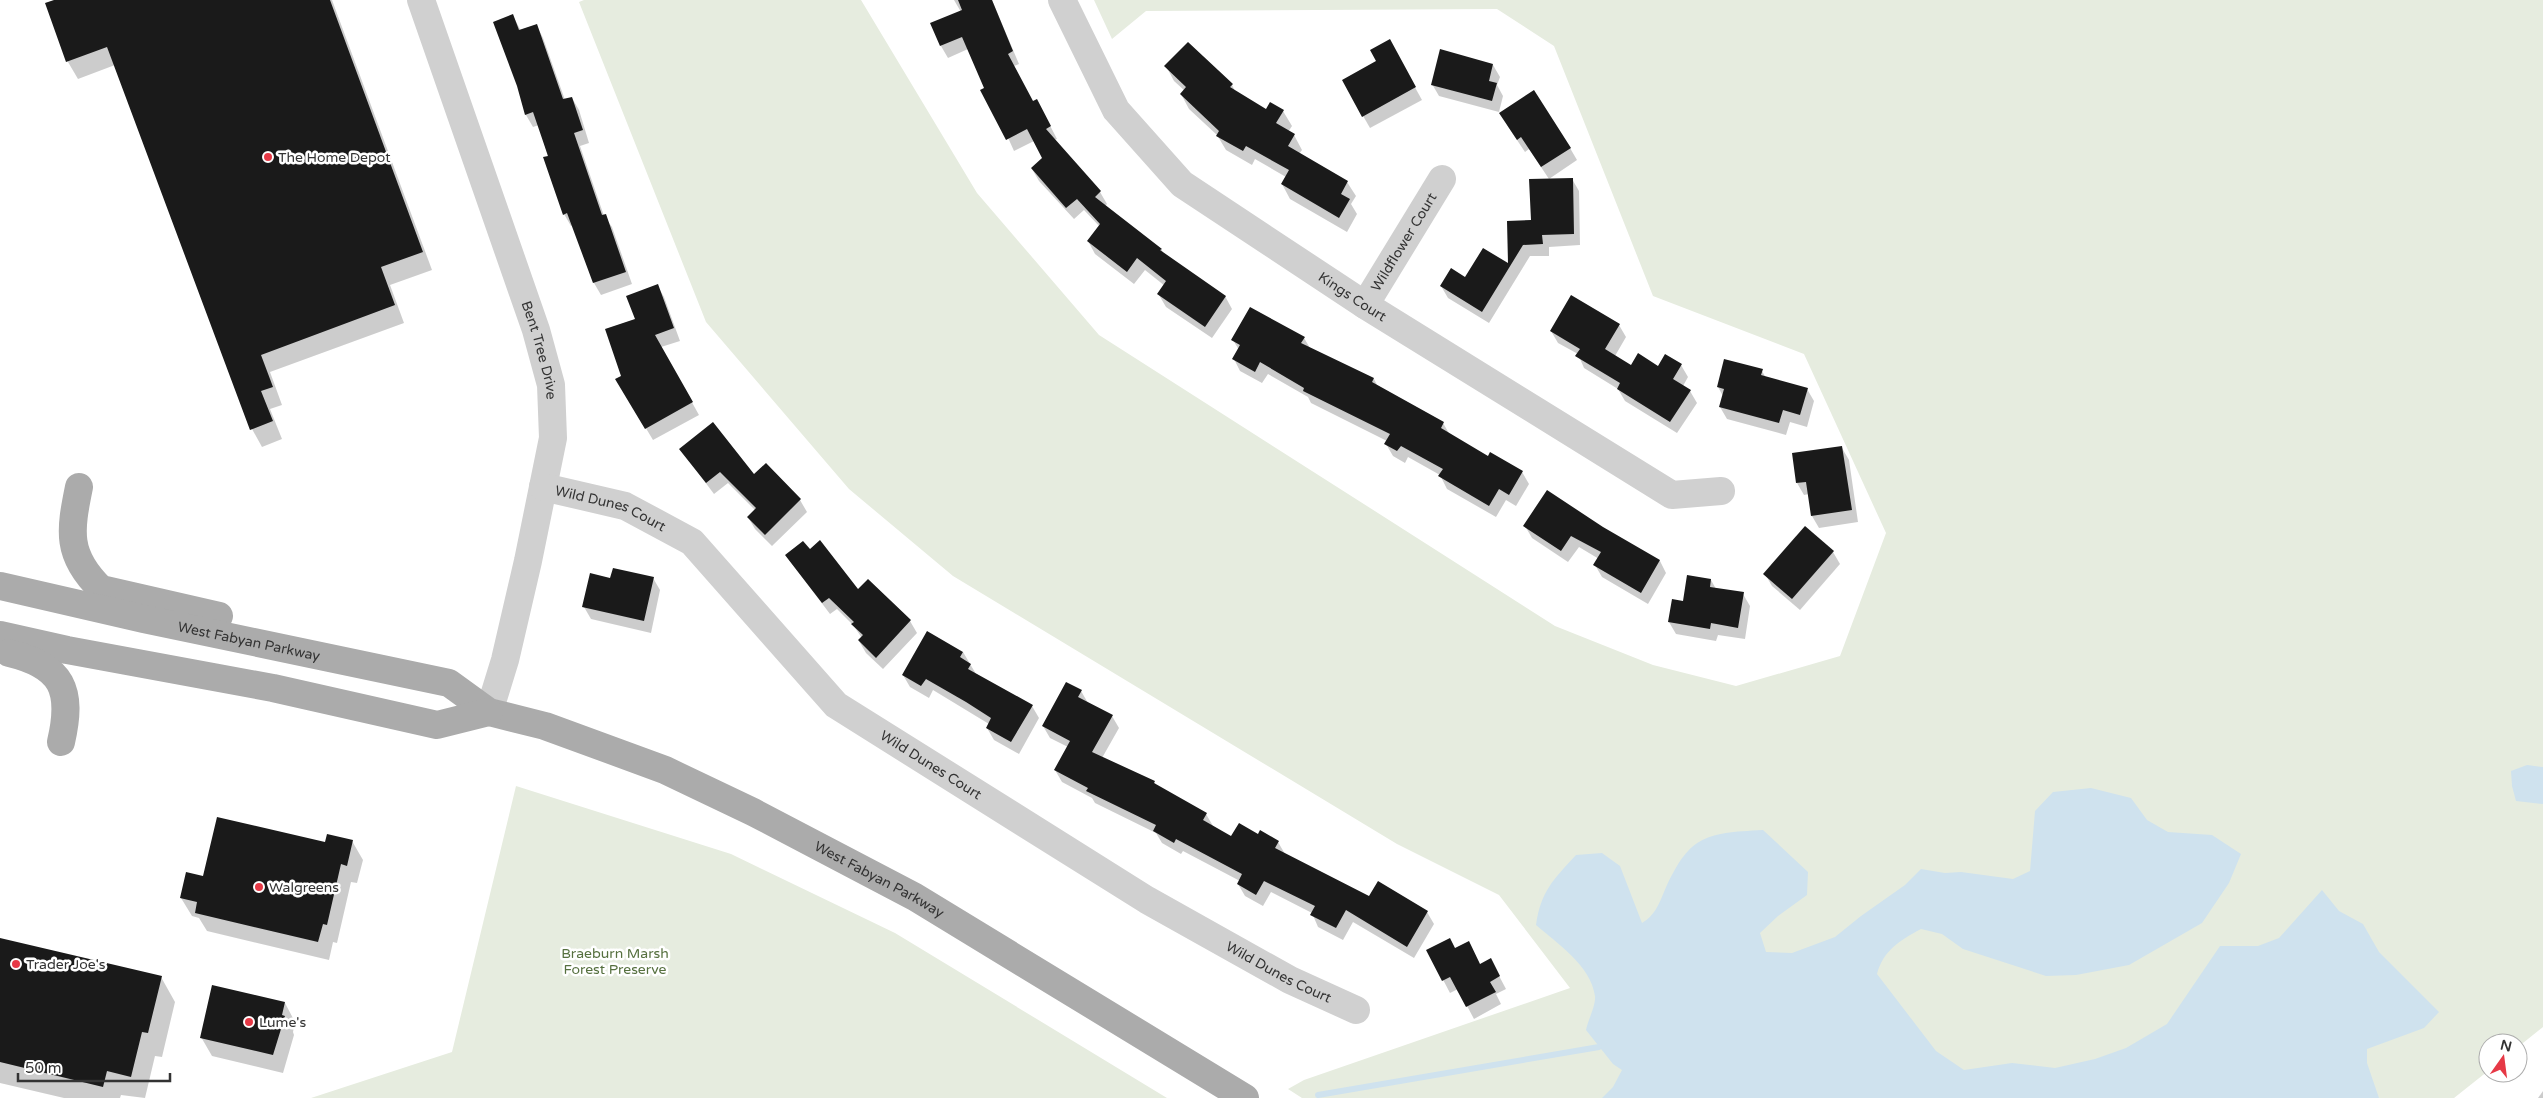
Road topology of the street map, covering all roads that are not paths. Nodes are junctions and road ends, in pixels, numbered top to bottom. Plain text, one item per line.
1 (421, 0) edge
2 (1062, 0) edge
3 (1442, 179) dead end
4 (1365, 305) junction
5 (79, 487) dead end
6 (543, 488) junction
7 (1721, 491) dead end
8 (0, 586) edge
9 (0, 635) edge
10 (0, 651) edge
11 (357, 662) junction
12 (489, 712) junction
13 (61, 742) dead end
14 (1356, 1010) dead end
15 (1245, 1098) edge

1 - 6 street, Bent Tree Drive
2 - 4 street, Kings Court
3 - 4 street, Wildflower Court
4 - 7 street, Kings Court
5 - 11 main road
6 - 12 street, Bent Tree Drive
6 - 14 street, Wild Dunes Court
8 - 11 main road, West Fabyan Parkway
9 - 12 main road, West Fabyan Parkway
10 - 13 main road
11 - 12 main road, West Fabyan Parkway
12 - 15 main road, West Fabyan Parkway

